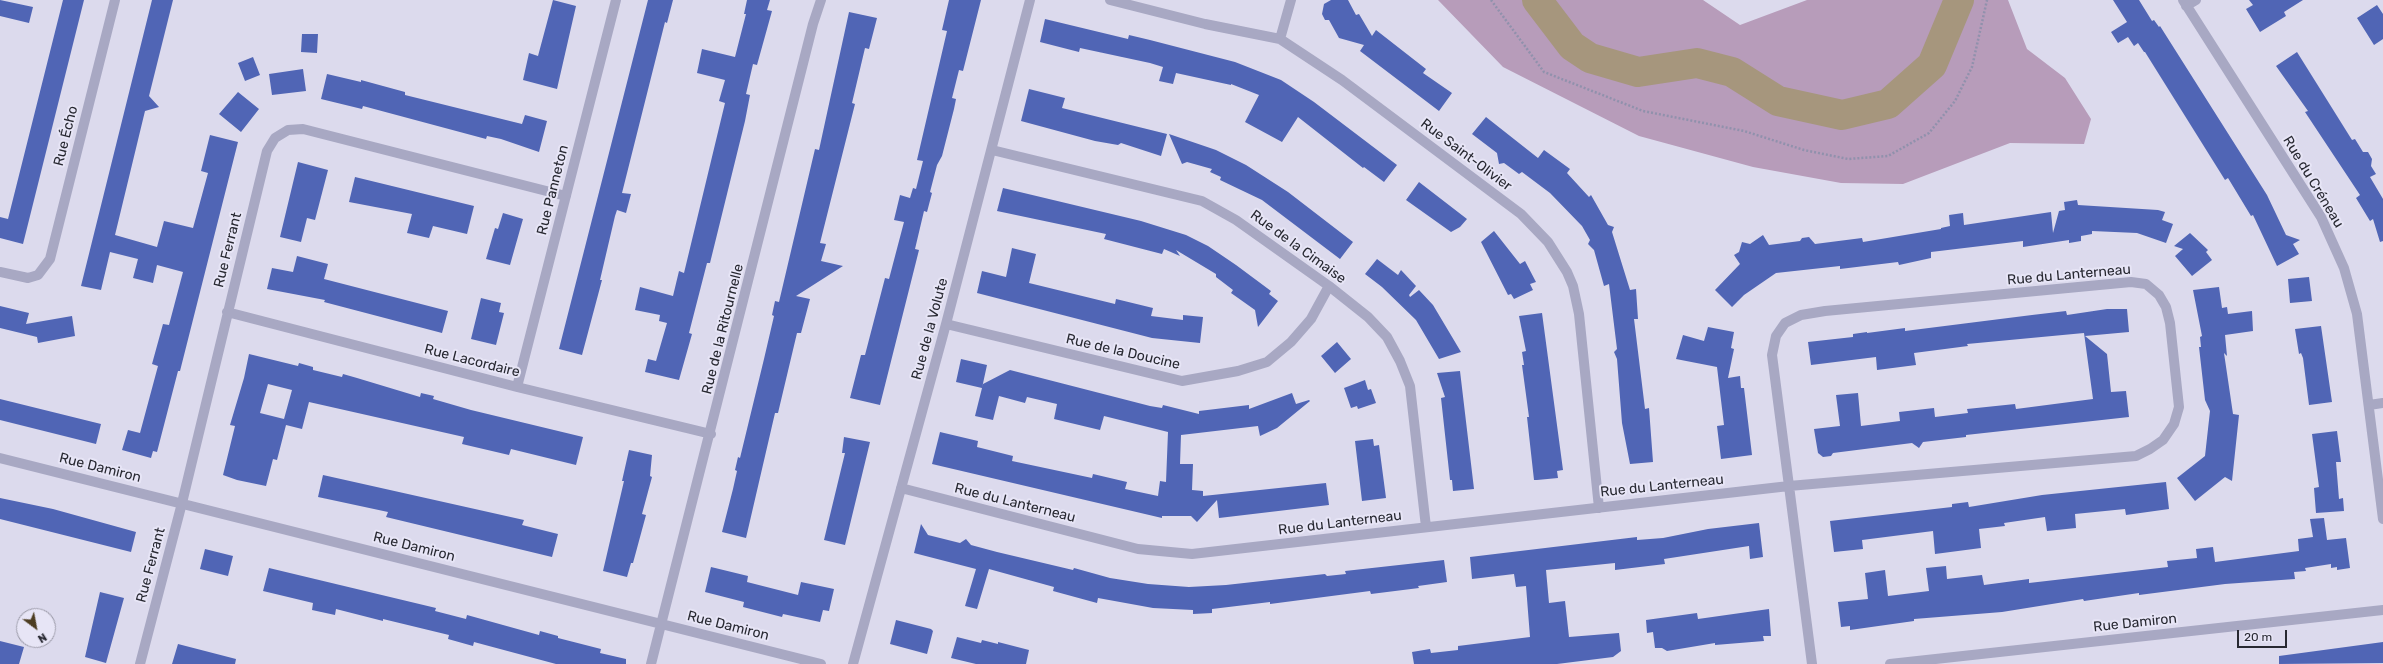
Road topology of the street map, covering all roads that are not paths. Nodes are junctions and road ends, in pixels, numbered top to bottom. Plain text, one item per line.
1 (115, 0) edge
2 (616, 0) edge
3 (821, 0) edge
4 (1030, 0) edge
5 (1110, 0) edge
6 (1291, 0) edge
7 (2196, 0) edge
8 (2184, 3) edge
9 (1280, 39) junction
10 (992, 150) junction
11 (566, 196) junction
12 (0, 272) edge
13 (1329, 286) junction
14 (227, 312) junction
15 (946, 324) junction
16 (517, 387) junction
17 (2383, 403) edge
18 (2369, 406) junction
19 (711, 434) junction
20 (0, 458) edge
21 (1790, 486) junction
22 (901, 488) junction
23 (182, 503) junction
24 (1599, 508) junction
25 (2383, 519) edge
26 (1426, 527) junction
27 (2383, 610) edge
28 (661, 623) junction
29 (140, 664) edge
30 (651, 664) edge
31 (821, 664) edge
32 (853, 664) edge
33 (1812, 664) edge
34 (1890, 664) edge

1 - 12 street, Rue Écho
2 - 11 street, Rue Panneton
3 - 19 street, Rue de la Ritournelle
4 - 10 street, Rue de la Volute
5 - 9 street, Rue Saint-Olivier
6 - 9 street
7 - 8 street
8 - 18 street, Rue du Créneau
9 - 24 street, Rue Saint-Olivier
10 - 13 street, Rue de la Cimaise
10 - 15 street, Rue de la Volute
11 - 14 street, Rue Ferrant
11 - 16 street, Rue Panneton
13 - 15 street, Rue de la Doucine
13 - 26 street, Rue de la Cimaise
14 - 16 street, Rue Lacordaire
14 - 23 street, Rue Ferrant
15 - 22 street, Rue de la Volute
16 - 19 street, Rue Lacordaire
17 - 18 street
18 - 25 street, Rue du Créneau
19 - 28 street, Rue de la Ritournelle
20 - 23 street, Rue Damiron
21 - 21 street, Rue du Lanterneau
21 - 24 street, Rue du Lanterneau
21 - 33 street, Rue du Lanterneau
22 - 26 street, Rue du Lanterneau
22 - 32 street, Rue de la Volute
23 - 28 street, Rue Damiron
23 - 29 street, Rue Ferrant
24 - 26 street, Rue du Lanterneau
27 - 34 street, Rue Damiron
28 - 30 street, Rue de la Ritournelle
28 - 31 street, Rue Damiron

